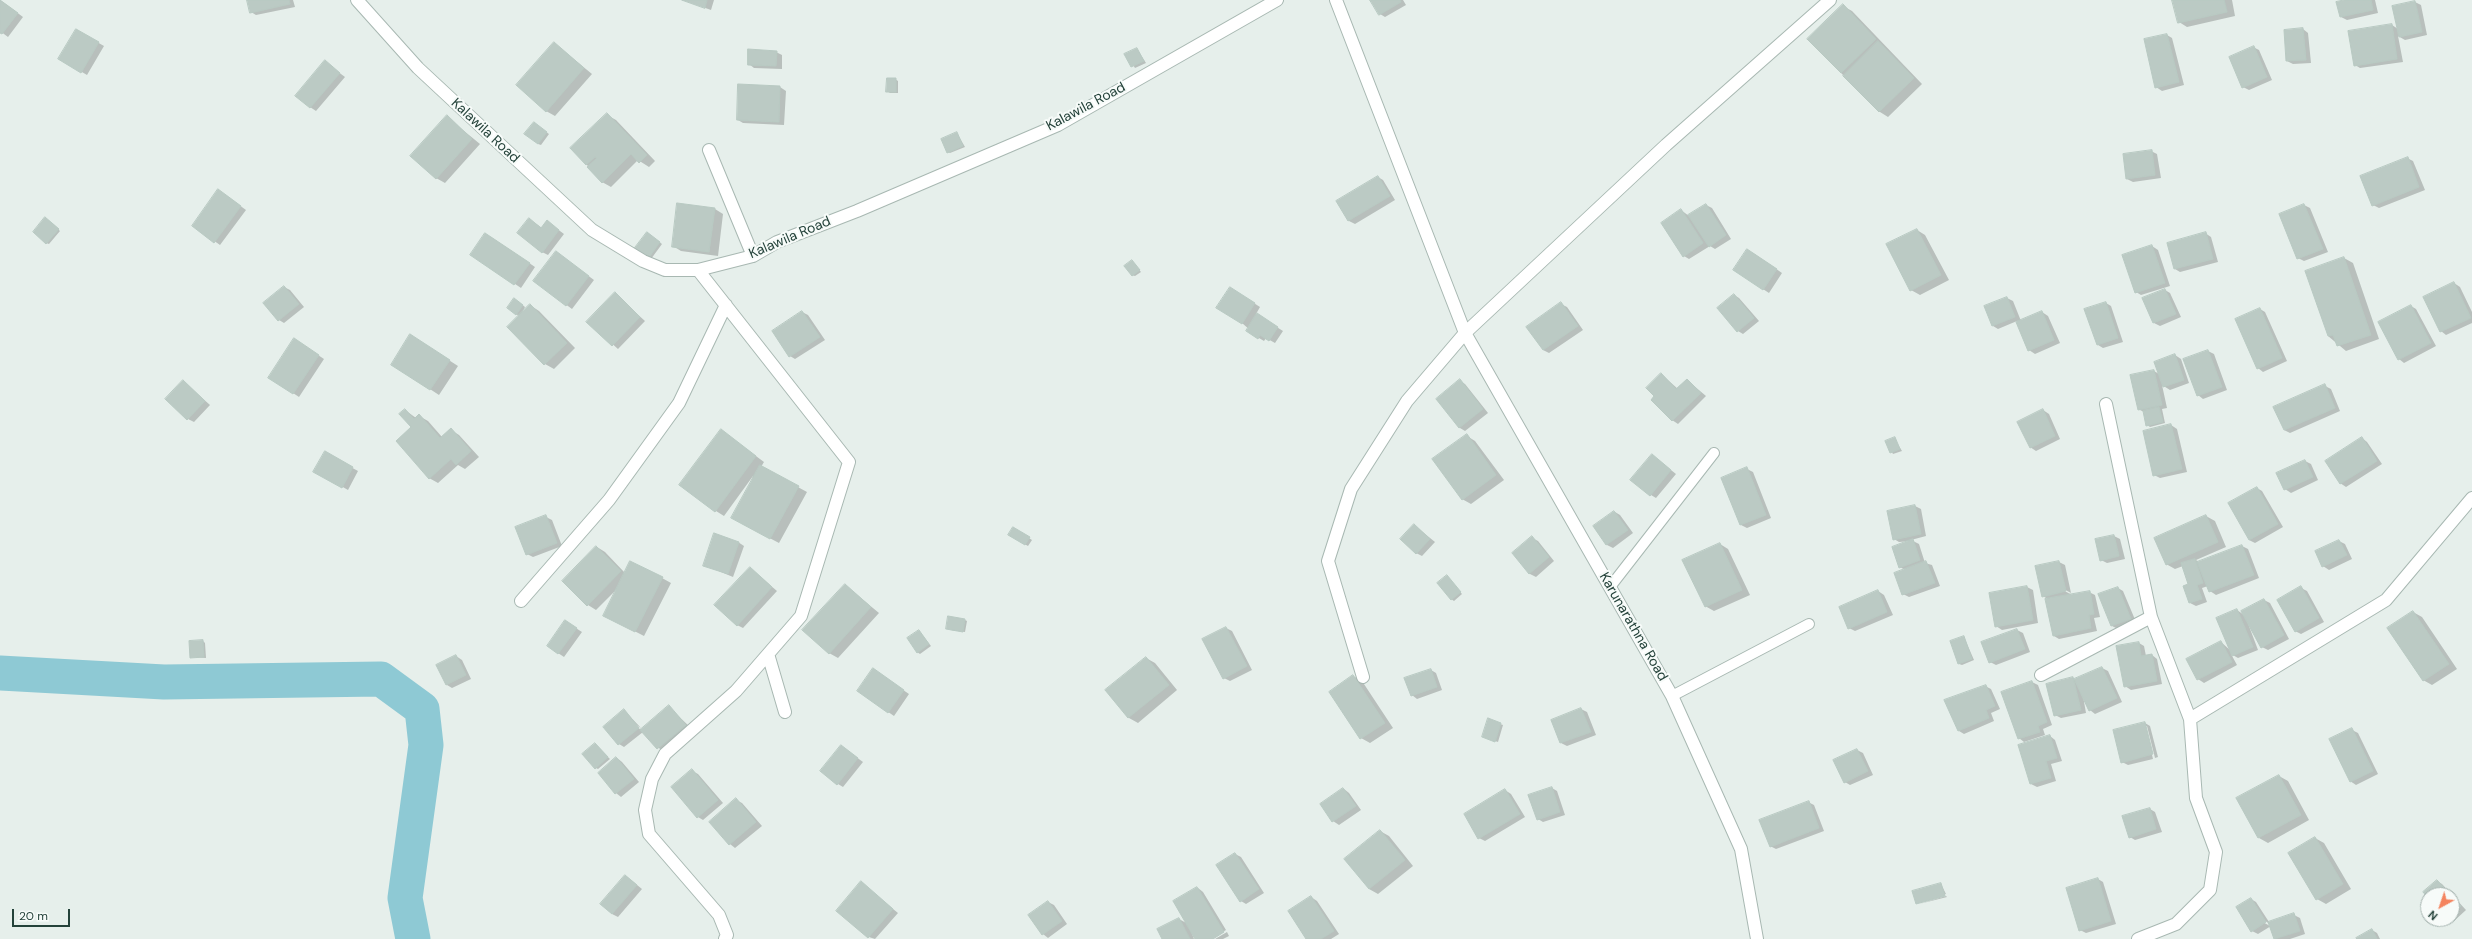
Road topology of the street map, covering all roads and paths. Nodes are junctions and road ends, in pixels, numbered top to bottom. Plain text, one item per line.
1 (357, 0) edge
2 (1278, 0) edge
3 (1336, 0) edge
4 (1830, 0) edge
5 (709, 150) dead end
6 (753, 256) junction
7 (698, 270) junction
8 (726, 305) junction
9 (1466, 333) junction
10 (2106, 404) dead end
11 (1714, 454) dead end
12 (2472, 498) edge
13 (1610, 587) junction
14 (521, 601) dead end
15 (2151, 617) junction
16 (1809, 624) dead end
17 (768, 654) junction
18 (2041, 674) dead end
19 (1363, 677) dead end
20 (1672, 696) junction
21 (785, 712) dead end
22 (2190, 719) junction
23 (725, 939) edge
24 (1758, 939) edge
25 (2138, 939) edge

1 - 7 street, Kalawila Road
2 - 6 street, Kalawila Road
3 - 9 street, Karunarathna Road
4 - 9 street
5 - 6 street
6 - 7 street, Kalawila Road
7 - 8 street
8 - 14 street
8 - 17 street
9 - 13 street, Karunarathna Road
9 - 19 street
10 - 15 street
11 - 13 lane
12 - 22 street
13 - 20 street, Karunarathna Road
15 - 18 street
15 - 22 street
16 - 20 lane
17 - 21 street
17 - 23 street
20 - 24 street, Karunarathna Road
22 - 25 street

